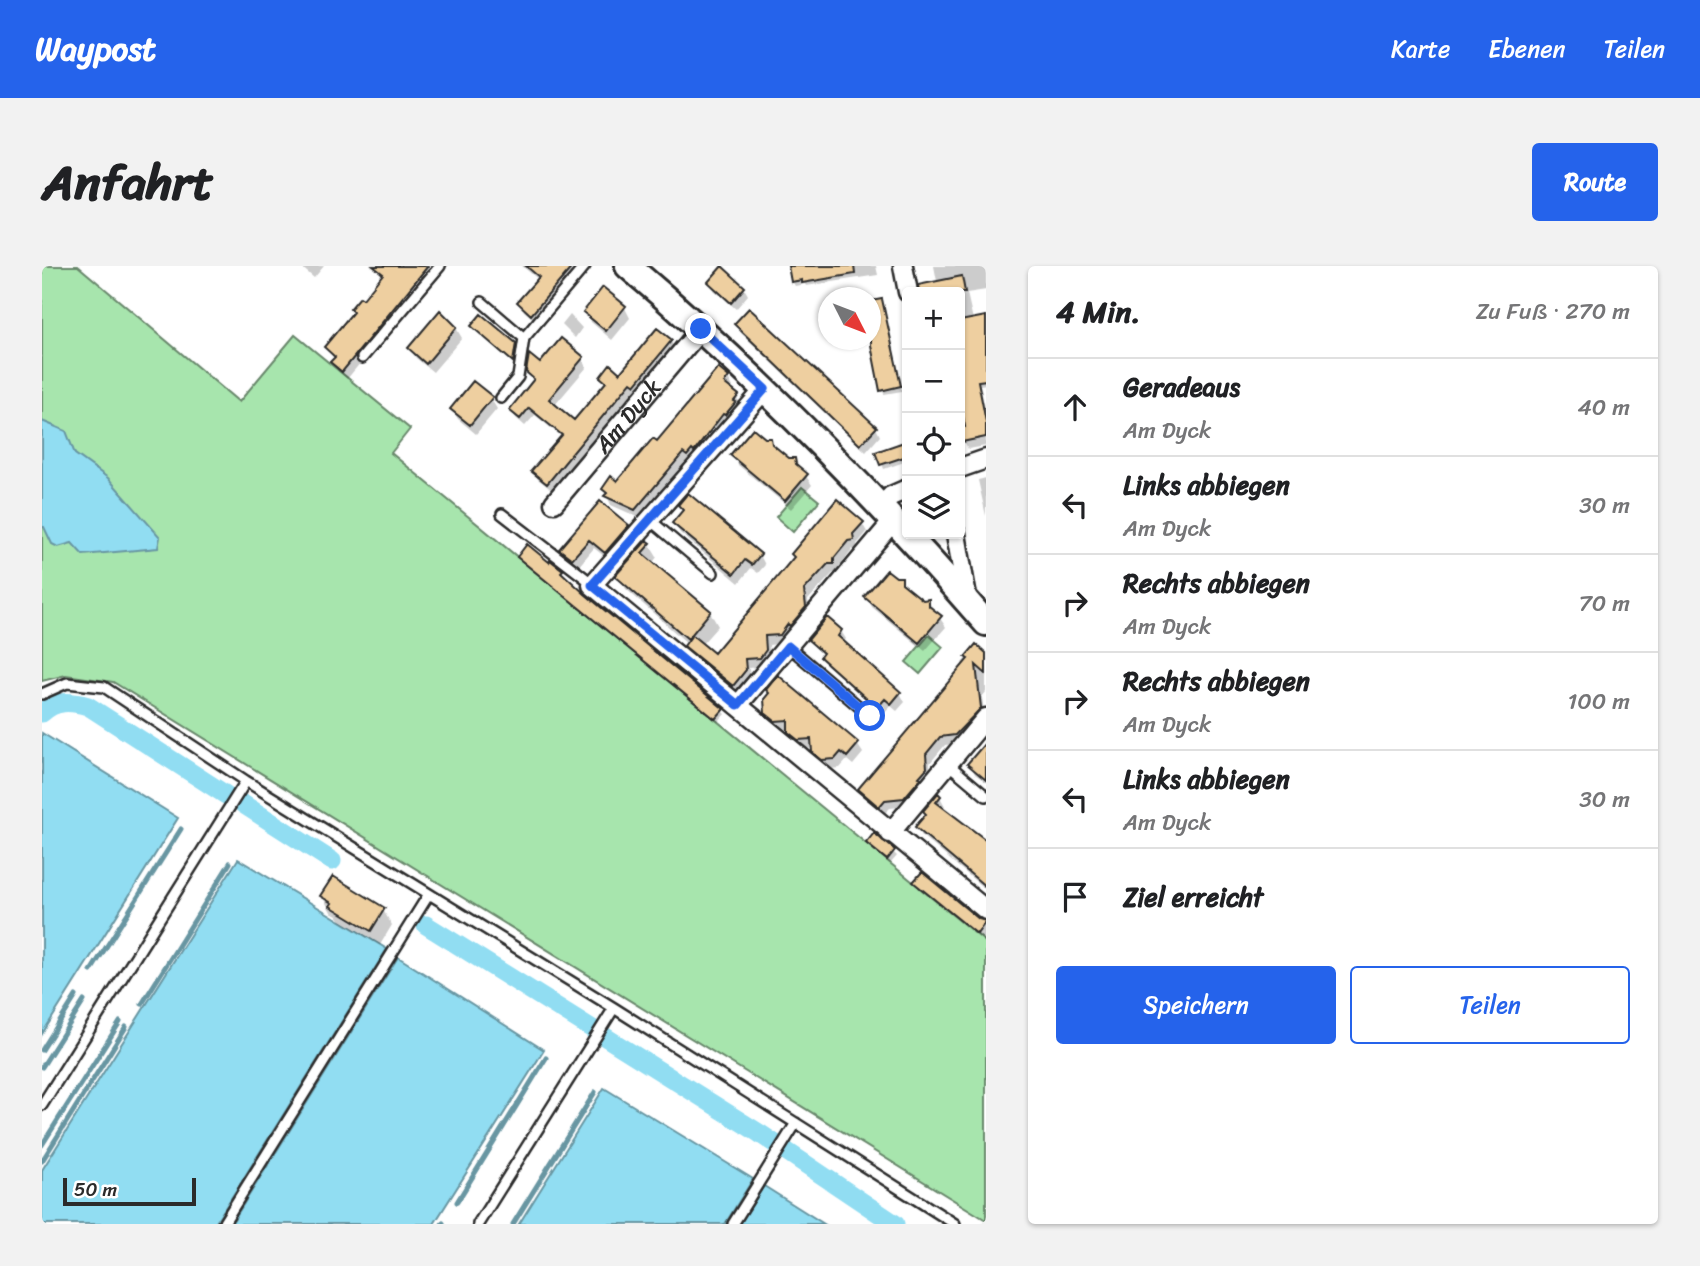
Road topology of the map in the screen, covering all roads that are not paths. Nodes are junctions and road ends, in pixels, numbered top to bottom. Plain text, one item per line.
1 (440, 266) edge
2 (585, 266) edge
3 (628, 266) edge
4 (903, 266) edge
5 (907, 287) edge
6 (482, 302) dead end
7 (701, 329) junction
8 (524, 338) junction
9 (362, 358) dead end
10 (765, 389) junction
11 (501, 398) dead end
12 (986, 459) edge
13 (965, 466) edge
14 (902, 491) edge
15 (554, 503) dead end
16 (887, 513) junction
17 (502, 514) dead end
18 (650, 520) junction
19 (957, 539) edge
20 (713, 573) dead end
21 (593, 584) junction
22 (968, 603) junction
23 (986, 623) edge
24 (788, 646) junction
25 (42, 694) edge
26 (738, 705) junction
27 (870, 716) dead end
28 (986, 718) edge
29 (948, 764) junction
30 (246, 781) junction
31 (986, 796) edge
32 (890, 833) junction
33 (429, 894) junction
34 (986, 910) edge
35 (614, 1008) junction
36 (42, 1105) edge
37 (796, 1123) junction
38 (223, 1224) edge
39 (478, 1224) edge
40 (733, 1224) edge
41 (955, 1224) edge

1 - 9 lane
2 - 8 lane
3 - 7 main road
4 - 5 street
6 - 8 lane
7 - 10 main road
7 - 15 street, Am Dyck
8 - 11 lane
10 - 16 main road
10 - 18 street
12 - 13 street
14 - 16 street
16 - 22 main road
16 - 24 street
17 - 21 lane
18 - 20 lane
18 - 21 street
19 - 22 street
21 - 26 street
22 - 23 main road
24 - 26 street
24 - 27 lane
25 - 30 lane
26 - 32 street
28 - 29 street
29 - 31 lane
29 - 32 street
30 - 33 lane
30 - 36 lane
32 - 34 street
33 - 35 lane
33 - 38 lane
35 - 37 lane
35 - 39 lane
37 - 40 lane
37 - 41 lane

